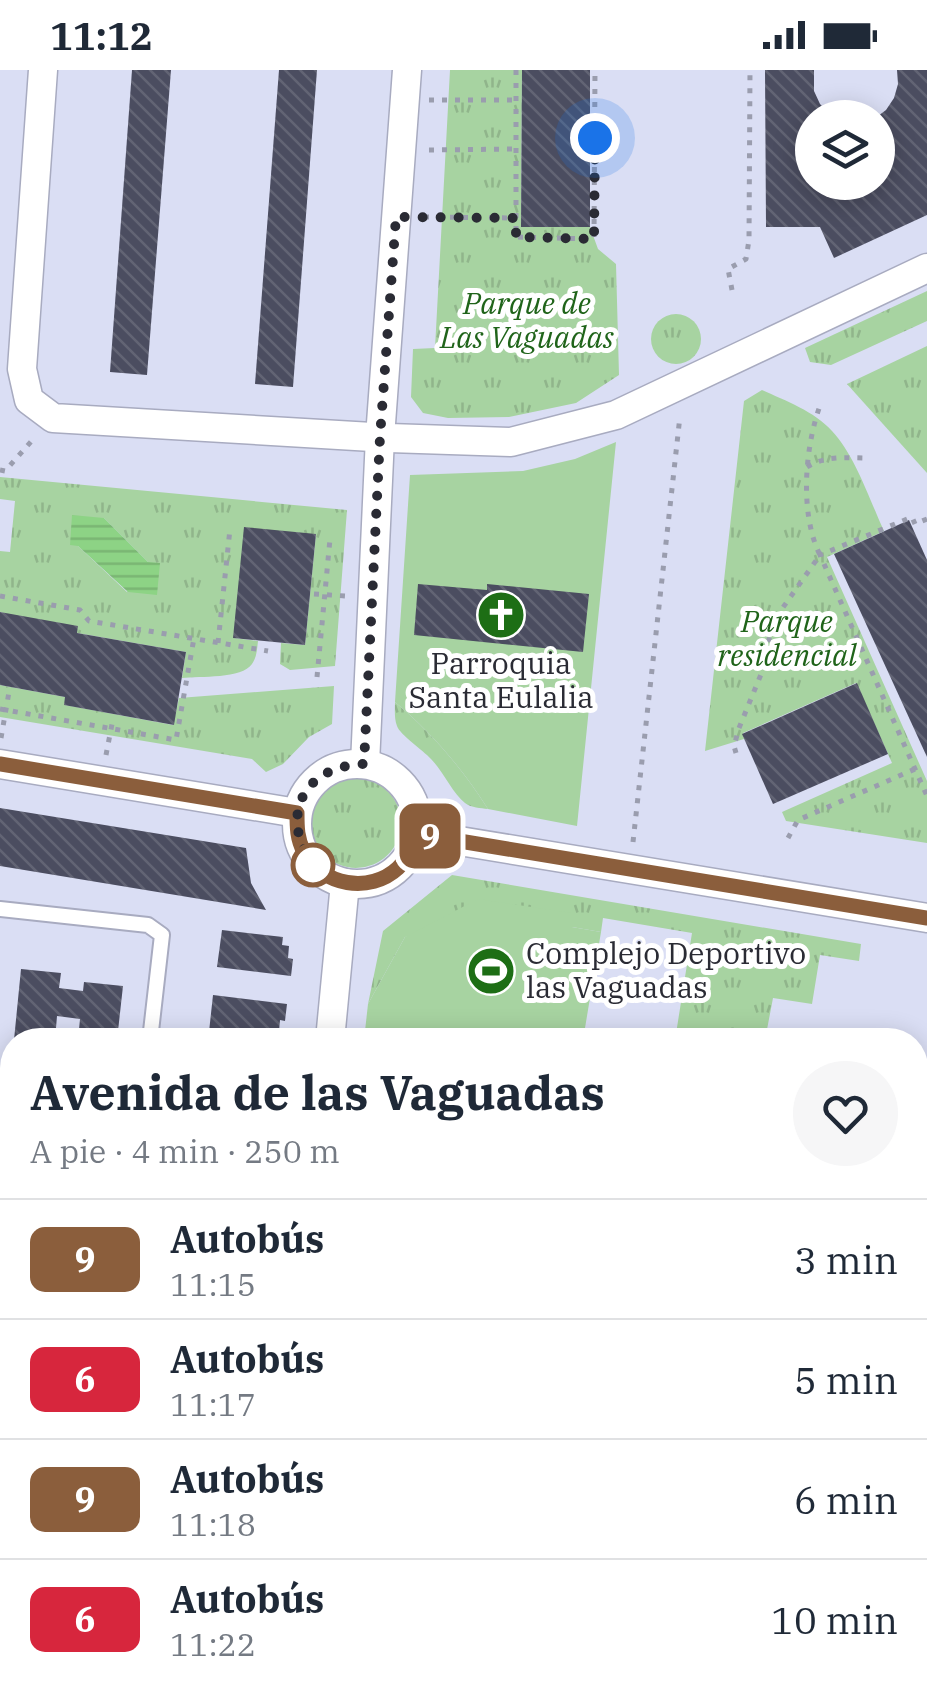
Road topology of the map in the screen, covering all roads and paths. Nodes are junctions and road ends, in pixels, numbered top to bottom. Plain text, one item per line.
1 (43, 70) edge
2 (407, 70) edge
3 (516, 70) edge
4 (595, 70) edge
5 (750, 70) edge
6 (405, 100) junction
7 (516, 100) junction
8 (516, 149) junction
9 (401, 150) junction
10 (396, 217) junction
11 (516, 218) junction
12 (927, 268) edge
13 (732, 290) dead end
14 (683, 383) junction
15 (821, 403) dead end
16 (53, 418) junction
17 (380, 437) junction
18 (870, 458) dead end
19 (808, 468) junction
20 (0, 470) edge
21 (924, 520) edge
22 (230, 529) dead end
23 (927, 534) edge
24 (330, 540) dead end
25 (820, 555) junction
26 (0, 596) edge
27 (194, 638) junction
28 (218, 643) junction
29 (268, 651) dead end
30 (317, 677) dead end
31 (8, 692) dead end
32 (3, 710) edge
33 (113, 719) dead end
34 (112, 728) junction
35 (0, 742) edge
36 (736, 753) dead end
37 (0, 764) edge
38 (364, 764) junction
39 (915, 768) junction
40 (102, 781) junction
41 (927, 796) edge
42 (297, 813) junction
43 (417, 834) junction
44 (788, 838) dead end
45 (630, 869) junction
46 (345, 883) junction
47 (0, 908) edge
48 (927, 918) edge
49 (151, 1028) edge
50 (331, 1028) edge

1 - 16 street
2 - 6 street
3 - 7 path
4 - 11 path
5 - 13 path
6 - 7 path
6 - 9 street
7 - 8 path
8 - 9 path
8 - 11 path
9 - 10 street
10 - 11 path
10 - 17 street
12 - 14 street
14 - 17 street
14 - 45 path
15 - 19 path
16 - 17 street
16 - 20 path
17 - 38 street
18 - 19 path
19 - 25 path
21 - 23 path
21 - 25 path
22 - 28 path
24 - 30 path
25 - 36 path
25 - 39 path
26 - 27 path
27 - 28 path
27 - 34 path
28 - 29 path
31 - 32 path
32 - 34 path
32 - 35 path
33 - 34 path
34 - 40 path
37 - 40 street
38 - 42 street
38 - 43 street
39 - 41 path
39 - 44 path
40 - 42 street
42 - 46 street
43 - 45 street
43 - 46 street
45 - 48 street
46 - 50 street
47 - 49 lane

